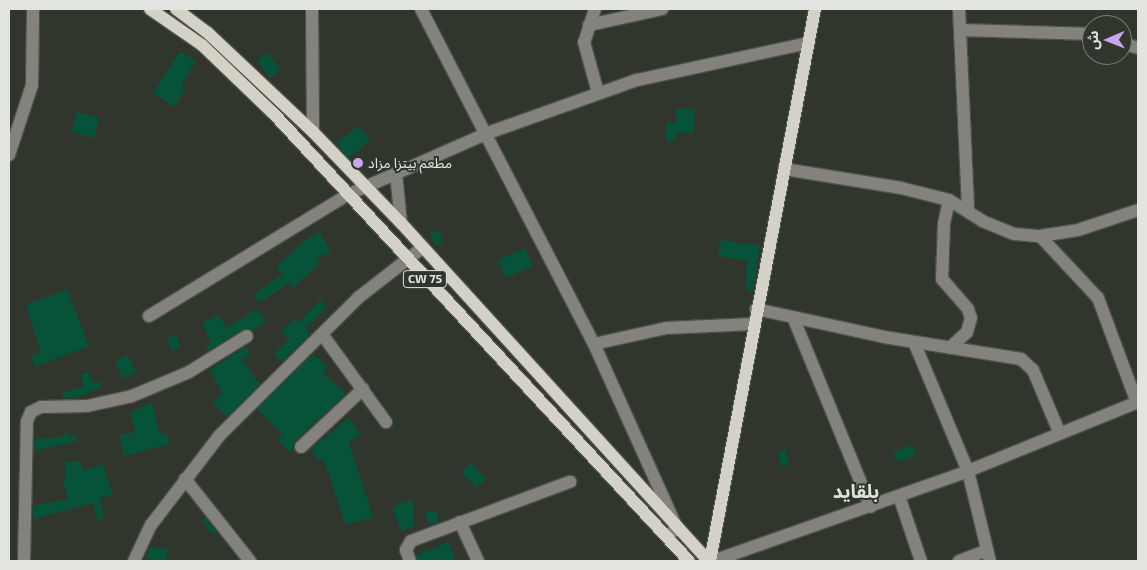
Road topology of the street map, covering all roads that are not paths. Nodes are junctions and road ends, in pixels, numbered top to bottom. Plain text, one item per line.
1 (33, 9) edge
2 (150, 9) edge
3 (176, 9) edge
4 (312, 9) edge
5 (421, 9) edge
6 (595, 9) edge
7 (662, 9) edge
8 (815, 9) edge
9 (960, 9) edge
10 (589, 25) junction
11 (961, 30) junction
12 (1082, 34) edge
13 (808, 43) junction
14 (598, 93) junction
15 (314, 132) junction
16 (485, 134) junction
17 (9, 155) edge
18 (784, 169) junction
19 (396, 173) junction
20 (364, 186) junction
21 (348, 195) junction
22 (949, 200) junction
23 (1138, 210) edge
24 (968, 211) junction
25 (401, 223) junction
26 (1040, 236) junction
27 (422, 248) junction
28 (407, 260) junction
29 (756, 309) junction
30 (149, 316) dead end
31 (793, 317) junction
32 (753, 324) junction
33 (322, 334) junction
34 (247, 336) dead end
35 (914, 342) junction
36 (594, 344) junction
37 (950, 348) junction
38 (363, 389) junction
39 (1138, 402) edge
40 (386, 422) dead end
41 (1060, 434) junction
42 (594, 436) junction
43 (301, 447) dead end
44 (581, 447) junction
45 (968, 471) junction
46 (185, 479) junction
47 (570, 482) dead end
48 (899, 496) junction
49 (871, 507) junction
50 (460, 522) junction
51 (677, 528) junction
52 (667, 537) junction
53 (988, 556) edge
54 (24, 561) edge
55 (134, 561) edge
56 (250, 561) edge
57 (410, 561) edge
58 (478, 561) edge
59 (689, 561) edge
60 (711, 561) edge
61 (921, 561) edge
62 (958, 561) edge

1 - 17 street
2 - 21 main road, CW 75
3 - 15 main road, CW 75
4 - 15 street
5 - 16 street
6 - 10 street
7 - 10 street
8 - 13 main road
9 - 11 street
10 - 14 street
11 - 12 street
11 - 24 street
13 - 14 street
13 - 18 main road
14 - 16 street
15 - 20 main road, CW 75
16 - 19 street
16 - 36 street
18 - 22 street
18 - 29 main road
19 - 20 street
19 - 25 street
20 - 21 street
20 - 25 main road, CW 75
21 - 28 main road, CW 75
21 - 30 street
22 - 24 street
22 - 37 street
23 - 26 street
24 - 26 street
25 - 27 main road, CW 75
26 - 39 street
27 - 28 street
27 - 42 main road, CW 75
28 - 33 street
28 - 44 main road, CW 75
29 - 31 street
29 - 32 main road
31 - 35 street
31 - 49 street
32 - 36 street
32 - 60 main road
33 - 38 street
33 - 46 street
34 - 54 street
35 - 37 street
35 - 45 street
36 - 51 street
37 - 41 street
38 - 40 street
38 - 43 street
39 - 41 street
41 - 45 street
42 - 44 main road
42 - 51 main road, CW 75
44 - 52 main road, CW 75
45 - 48 street
45 - 53 street
46 - 55 street
46 - 56 street
47 - 50 street
48 - 49 street
48 - 61 street
49 - 60 street
50 - 57 street
50 - 58 street
51 - 52 street
51 - 60 main road, CW 75
52 - 59 main road, CW 75
53 - 62 street

